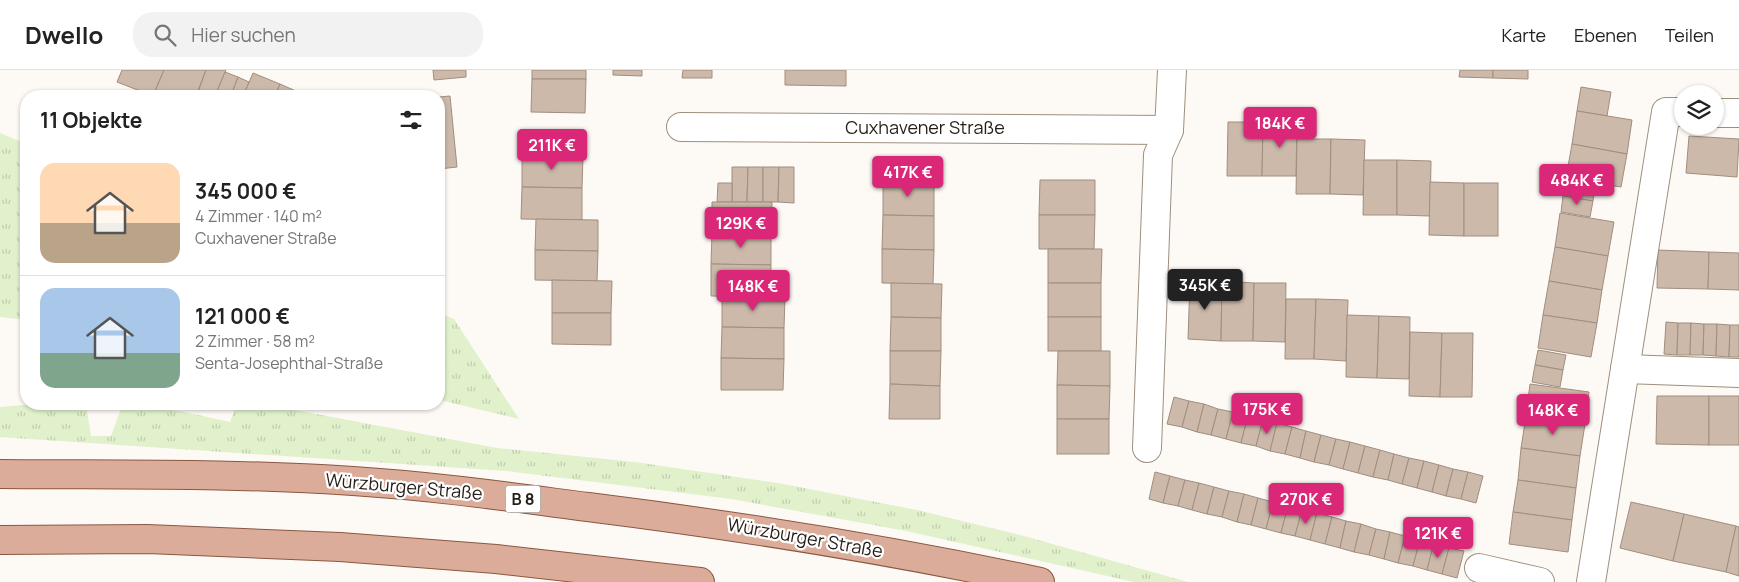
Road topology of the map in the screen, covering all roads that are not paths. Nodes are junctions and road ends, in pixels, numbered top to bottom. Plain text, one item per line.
1 (1172, 70) edge
2 (1674, 112) edge
3 (1724, 113) edge
4 (1739, 113) edge
5 (681, 127) dead end
6 (1169, 130) junction
7 (1625, 369) junction
8 (1739, 373) edge
9 (1147, 448) dead end
10 (0, 474) edge
11 (0, 540) edge
12 (1480, 568) dead end
13 (700, 582) edge
14 (1040, 582) edge
15 (1540, 582) edge
16 (1592, 582) edge

1 - 6 street
2 - 7 street
3 - 4 street
5 - 6 street, Cuxhavener Straße
6 - 9 street
7 - 8 street
7 - 16 street
10 - 14 main road, Würzburger Straße / B 8
11 - 13 main road
12 - 15 street

